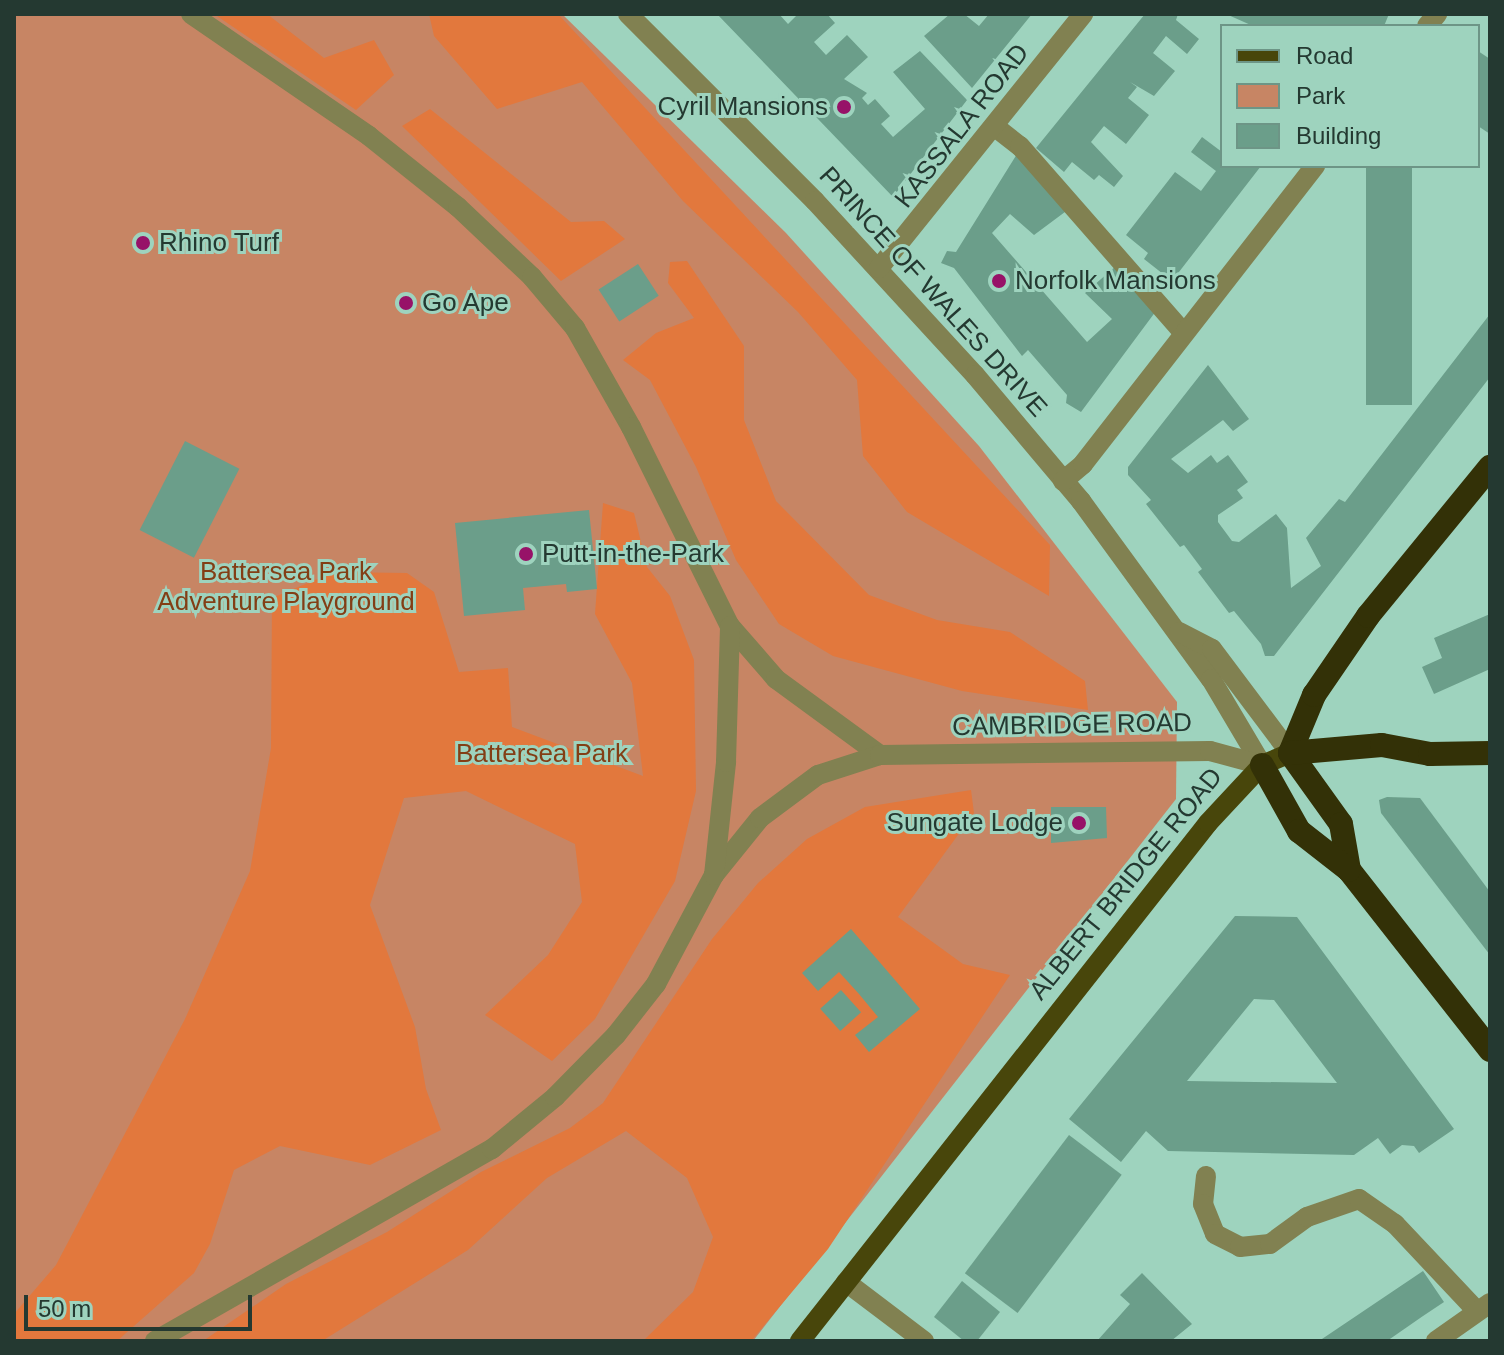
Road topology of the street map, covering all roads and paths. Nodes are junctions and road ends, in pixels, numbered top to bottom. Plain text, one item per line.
1 (191, 14) edge
2 (628, 14) edge
3 (1083, 14) edge
4 (994, 126) junction
5 (1313, 168) edge
6 (879, 268) junction
7 (1183, 332) junction
8 (1490, 467) edge
9 (1063, 481) junction
10 (730, 626) junction
11 (1172, 628) junction
12 (1290, 753) junction
13 (880, 755) junction
14 (1489, 757) edge
15 (1262, 765) junction
16 (1349, 870) junction
17 (714, 875) junction
18 (1490, 1050) edge
19 (1206, 1176) dead end
20 (846, 1282) junction
21 (1484, 1307) edge
22 (155, 1341) edge
23 (800, 1341) edge
24 (924, 1341) edge
25 (1436, 1341) edge

1 - 10 street
2 - 6 street, PRINCE OF WALES DRIVE
3 - 4 street, KASSALA ROAD
4 - 6 street, KASSALA ROAD
4 - 7 street
5 - 7 street
6 - 9 street, PRINCE OF WALES DRIVE
7 - 9 street
8 - 12 highway
9 - 11 street, PRINCE OF WALES DRIVE
10 - 13 street
10 - 17 street
11 - 12 street, PRINCE OF WALES DRIVE
11 - 15 street, PRINCE OF WALES DRIVE
12 - 14 highway
12 - 15 main road, ALBERT BRIDGE ROAD
12 - 16 highway, PRINCE OF WALES DRIVE
13 - 15 street, CAMBRIDGE ROAD
13 - 17 street, CAMBRIDGE ROAD
15 - 16 highway
15 - 20 main road, ALBERT BRIDGE ROAD
16 - 18 highway, PRINCE OF WALES DRIVE
17 - 22 street
19 - 21 street
20 - 23 main road, ALBERT BRIDGE ROAD
20 - 24 street
21 - 25 street

